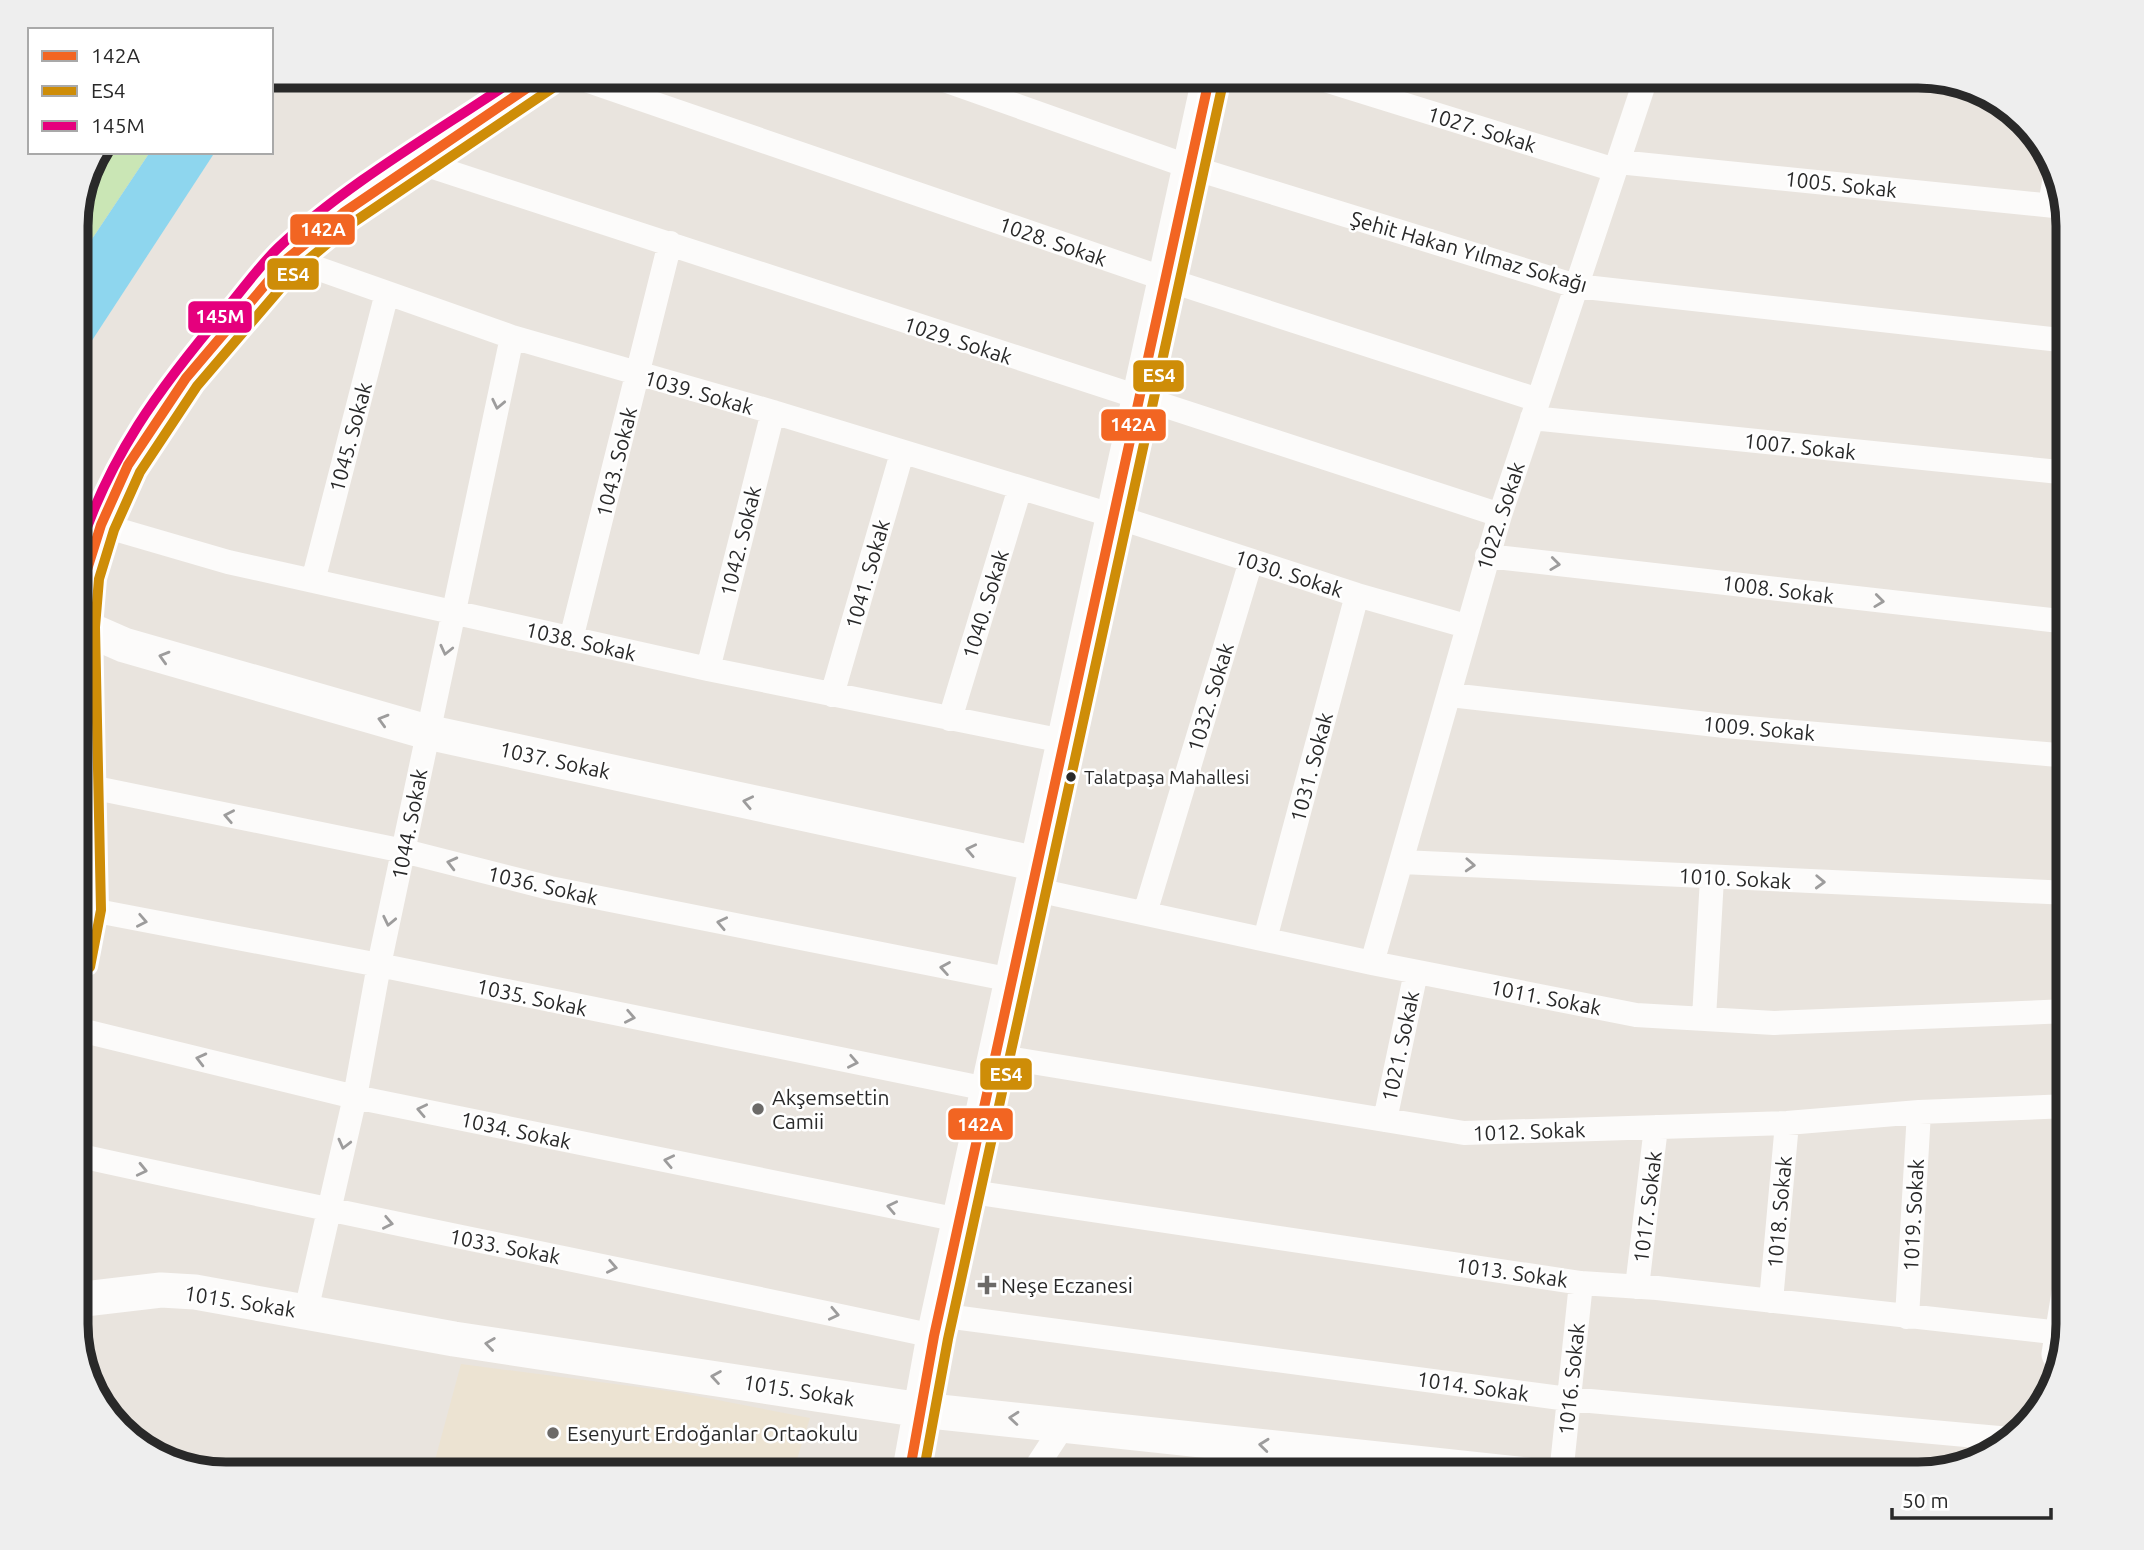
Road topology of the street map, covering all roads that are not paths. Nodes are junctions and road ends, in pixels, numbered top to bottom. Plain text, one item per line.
1 (528, 87) edge
2 (606, 87) edge
3 (964, 87) edge
4 (1207, 87) edge
5 (1349, 87) edge
6 (1643, 87) edge
7 (418, 162) junction
8 (1616, 166) junction
9 (1190, 167) junction
10 (2055, 206) edge
11 (670, 243) junction
12 (288, 258) junction
13 (1168, 281) junction
14 (1576, 286) junction
15 (387, 293) junction
16 (512, 337) junction
17 (2056, 340) edge
18 (639, 375) junction
19 (1139, 400) junction
20 (1535, 409) junction
21 (773, 412) junction
22 (902, 453) junction
23 (2056, 471) edge
24 (1020, 488) junction
25 (1500, 515) junction
26 (1114, 516) junction
27 (101, 525) junction
28 (1487, 556) junction
29 (1251, 561) junction
30 (88, 566) edge
31 (313, 581) junction
32 (1357, 595) junction
33 (455, 613) junction
34 (2056, 621) edge
35 (1466, 626) junction
36 (88, 629) edge
37 (571, 639) junction
38 (708, 669) junction
39 (832, 695) junction
40 (1450, 695) junction
41 (950, 719) junction
42 (427, 732) junction
43 (1063, 741) junction
44 (2056, 755) edge
45 (88, 766) edge
46 (404, 851) junction
47 (1402, 862) junction
48 (1035, 876) junction
49 (1712, 877) junction
50 (2056, 892) edge
51 (88, 910) edge
52 (1145, 913) junction
53 (1265, 939) junction
54 (1372, 963) junction
55 (379, 965) junction
56 (1416, 972) junction
57 (1012, 980) junction
58 (2056, 1012) edge
59 (1704, 1018) junction
60 (88, 1032) edge
61 (995, 1056) junction
62 (987, 1090) junction
63 (355, 1097) junction
64 (2056, 1107) edge
65 (1919, 1112) junction
66 (1385, 1119) junction
67 (1787, 1123) junction
68 (1656, 1127) junction
69 (88, 1158) edge
70 (962, 1206) junction
71 (327, 1211) junction
72 (1581, 1283) junction
73 (1637, 1287) junction
74 (88, 1299) edge
75 (1771, 1301) junction
76 (306, 1311) junction
77 (1907, 1317) junction
78 (936, 1326) junction
79 (2055, 1342) edge
80 (1568, 1399) junction
81 (921, 1409) junction
82 (1065, 1423) junction
83 (1997, 1438) edge
84 (911, 1462) edge
85 (1040, 1462) edge
86 (1412, 1462) edge
87 (1562, 1462) edge

1 - 7 main road
2 - 13 street, 1028. Sokak
3 - 9 street, Şehit Hakan Yılmaz Sokağı
4 - 9 main road
5 - 8 street, 1027. Sokak
6 - 8 street, 1022. Sokak
7 - 11 street, 1029. Sokak
7 - 12 main road
8 - 10 street, 1005. Sokak
8 - 14 street, 1022. Sokak
9 - 13 main road
9 - 14 street, Şehit Hakan Yılmaz Sokağı
11 - 18 street, 1043. Sokak
11 - 19 street, 1029. Sokak
12 - 15 street, 1039. Sokak
12 - 27 main road
13 - 19 main road
13 - 20 street, 1028. Sokak
14 - 17 street, Şehit Hakan Yılmaz Sokağı
14 - 20 street, 1022. Sokak
15 - 16 street, 1039. Sokak
15 - 31 street, 1045. Sokak
16 - 18 street, 1039. Sokak
16 -> 33 street, 1044. Sokak
18 - 21 street, 1039. Sokak
18 - 37 street, 1043. Sokak
19 - 25 street, 1029. Sokak
19 - 26 main road
20 - 23 street, 1007. Sokak
20 - 25 street, 1022. Sokak
21 - 22 street, 1039. Sokak
21 - 38 street, 1042. Sokak
22 - 24 street, 1039. Sokak
22 - 39 street, 1041. Sokak
24 - 26 street, 1039. Sokak
24 - 41 street, 1040. Sokak
25 - 28 street, 1022. Sokak
26 - 29 street, 1030. Sokak
26 - 43 main road
27 - 30 main road
27 - 31 street, 1038. Sokak
28 -> 34 street, 1008. Sokak
28 - 35 street, 1022. Sokak
29 - 32 street, 1030. Sokak
29 - 52 street, 1032. Sokak
31 - 33 street, 1038. Sokak
32 - 35 street, 1030. Sokak
32 - 53 street, 1031. Sokak
33 - 37 street, 1038. Sokak
33 -> 42 street, 1044. Sokak
35 - 40 street, 1022. Sokak
42 -> 36 main road, 1037. Sokak
37 - 38 street, 1038. Sokak
38 - 39 street, 1038. Sokak
39 - 41 street, 1038. Sokak
40 - 44 street, 1009. Sokak
40 - 47 street, 1022. Sokak
41 - 43 street, 1038. Sokak
42 - 46 street, 1044. Sokak
48 -> 42 main road, 1037. Sokak
43 - 48 main road
46 -> 45 street, 1036. Sokak
46 -> 55 street, 1044. Sokak
57 -> 46 street, 1036. Sokak
47 -> 49 street, 1010. Sokak
47 - 54 street, 1022. Sokak
48 - 52 street, 1011. Sokak
48 - 57 main road
49 -> 50 street, 1010. Sokak
49 - 59 street
51 -> 55 street, 1035. Sokak
52 - 53 street, 1011. Sokak
53 - 54 street, 1011. Sokak
54 - 56 street, 1011. Sokak
55 -> 62 street, 1035. Sokak
55 - 63 street, 1044. Sokak
56 - 59 street, 1011. Sokak
56 - 66 street, 1021. Sokak
57 - 61 main road
58 - 59 street, 1011. Sokak
63 -> 60 street, 1034. Sokak
61 - 62 main road
61 - 66 street, 1012. Sokak
62 - 70 main road
70 -> 63 street, 1034. Sokak
63 -> 71 street, 1044. Sokak
64 - 65 street, 1012. Sokak
65 - 67 street, 1012. Sokak
65 - 77 street, 1019. Sokak
66 - 68 street, 1012. Sokak
67 - 68 street, 1012. Sokak
67 - 75 street, 1018. Sokak
68 - 73 street, 1017. Sokak
69 -> 71 street, 1033. Sokak
70 - 72 street, 1013. Sokak
70 - 78 main road
71 - 76 street, 1044. Sokak
71 -> 78 street, 1033. Sokak
72 - 73 street, 1013. Sokak
72 - 80 street, 1016. Sokak
73 - 75 street, 1013. Sokak
74 - 76 main road, 1015. Sokak
75 - 77 street, 1013. Sokak
81 -> 76 main road, 1015. Sokak
77 - 79 street, 1013. Sokak
78 - 80 street, 1014. Sokak
78 - 81 main road
80 - 83 street, 1014. Sokak
80 - 87 street, 1016. Sokak
82 -> 81 main road, 1015. Sokak
81 - 84 main road
82 - 85 street
86 -> 82 main road, 1015. Sokak

